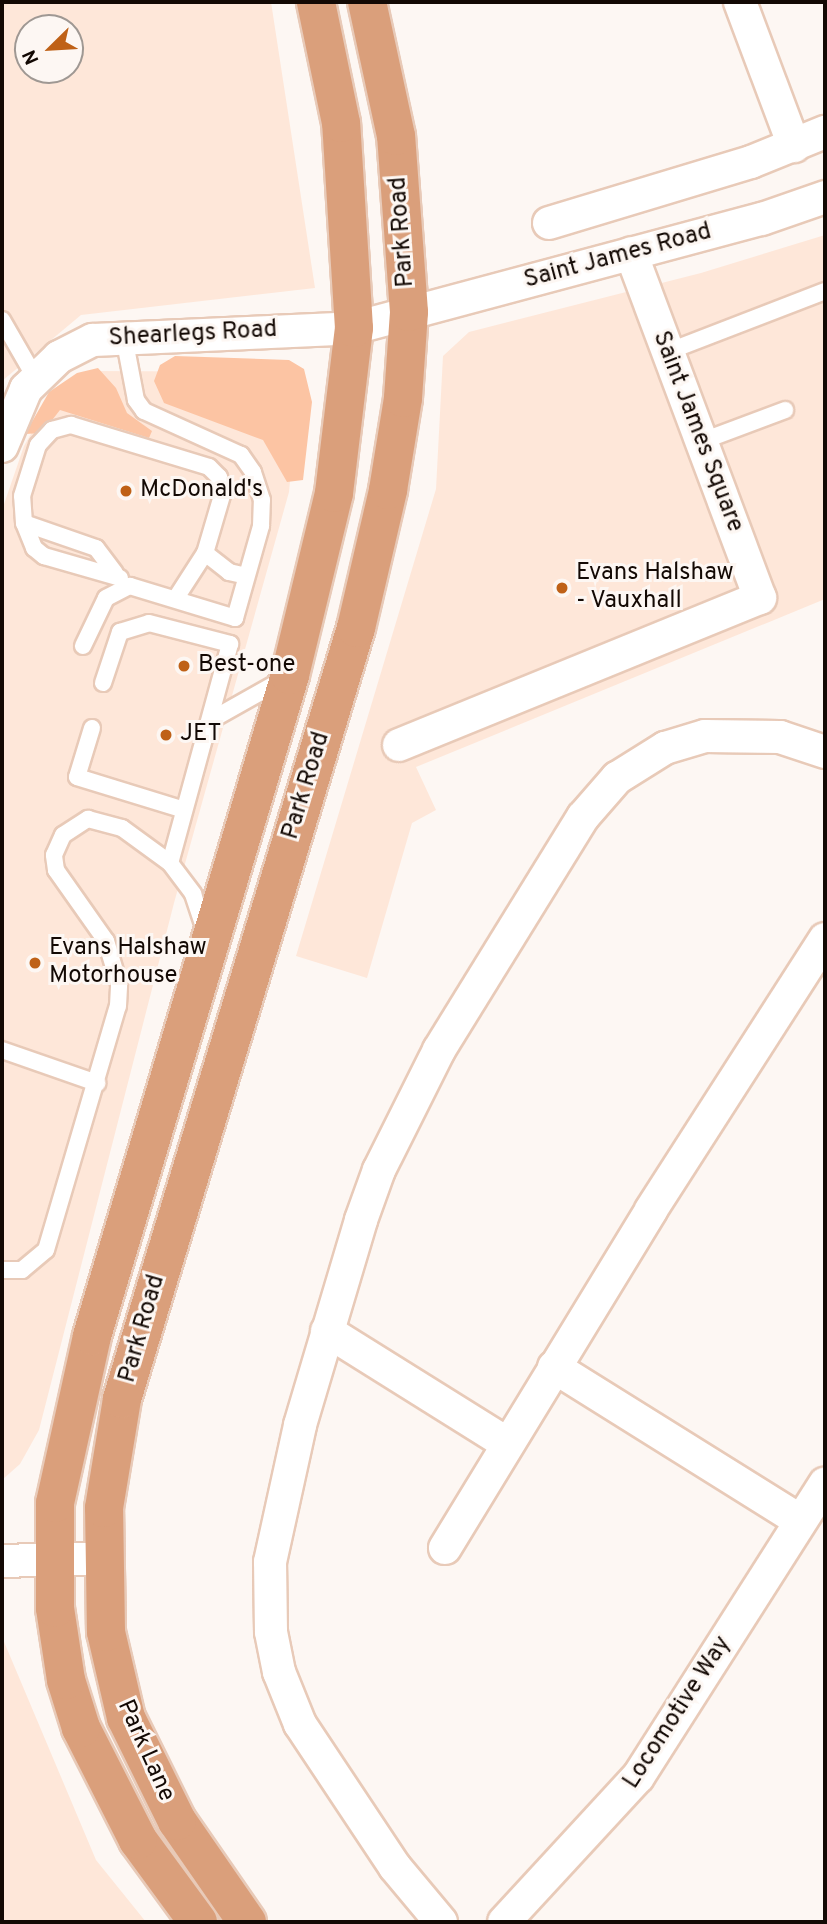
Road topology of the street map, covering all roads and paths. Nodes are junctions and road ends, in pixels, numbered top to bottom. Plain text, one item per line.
1 (740, 2) edge
2 (369, 12) edge
3 (319, 15) edge
4 (825, 132) edge
5 (794, 146) junction
6 (825, 197) edge
7 (549, 223) dead end
8 (631, 253) junction
9 (825, 291) edge
10 (409, 312) junction
11 (2, 320) edge
12 (355, 328) junction
13 (124, 337) junction
14 (667, 352) junction
15 (36, 379) junction
16 (785, 410) dead end
17 (700, 442) junction
18 (2, 446) edge
19 (24, 523) junction
20 (205, 553) junction
21 (115, 573) junction
22 (246, 576) junction
23 (130, 586) junction
24 (176, 598) junction
25 (83, 646) dead end
26 (290, 675) junction
27 (103, 683) dead end
28 (211, 720) junction
29 (92, 727) dead end
30 (399, 746) dead end
31 (825, 752) edge
32 (184, 810) junction
33 (170, 863) junction
34 (825, 939) edge
35 (209, 942) junction
36 (2, 1050) edge
37 (97, 1083) junction
38 (2, 1270) edge
39 (327, 1331) junction
40 (555, 1367) junction
41 (508, 1444) junction
42 (825, 1483) edge
43 (800, 1521) junction
44 (445, 1548) dead end
45 (102, 1558) junction
46 (52, 1559) junction
47 (2, 1561) edge
48 (198, 1922) edge
49 (247, 1922) edge
50 (441, 1922) edge
51 (504, 1922) edge

1 - 5 street
2 - 3 highway
2 - 10 highway, Park Road
3 - 12 highway, Park Road
4 - 5 street
5 - 7 street
6 - 8 street, Saint James Road
8 - 10 street, Saint James Road
8 - 14 street, Saint James Square
9 - 14 lane
10 - 12 street, Saint James Road
10 - 45 highway, Park Road
11 - 15 lane
12 - 13 street, Shearlegs Road
12 - 26 highway, Park Road
13 - 15 street, Shearlegs Road
13 - 22 lane
14 - 17 street, Saint James Square
15 - 18 street, Shearlegs Road
16 - 17 lane
17 - 30 street, Saint James Square
19 - 20 lane
19 - 21 lane
19 - 21 lane
20 - 22 lane
20 - 24 lane
21 - 23 lane
22 - 24 lane
23 - 24 lane
23 - 25 lane
26 - 28 lane
26 - 35 highway, Park Road
27 - 28 lane
28 - 32 lane
29 - 32 lane
31 - 39 street
32 - 33 lane
33 - 35 lane
33 - 37 lane
34 - 40 street
35 - 46 highway, Park Road
36 - 37 lane
37 - 38 lane
39 - 41 street
39 - 50 street
40 - 41 street
40 - 43 street
41 - 44 street
42 - 43 street, Locomotive Way
43 - 51 street, Locomotive Way
45 - 46 street
45 - 49 highway, Park Lane
46 - 47 street
46 - 48 highway, Park Lane

